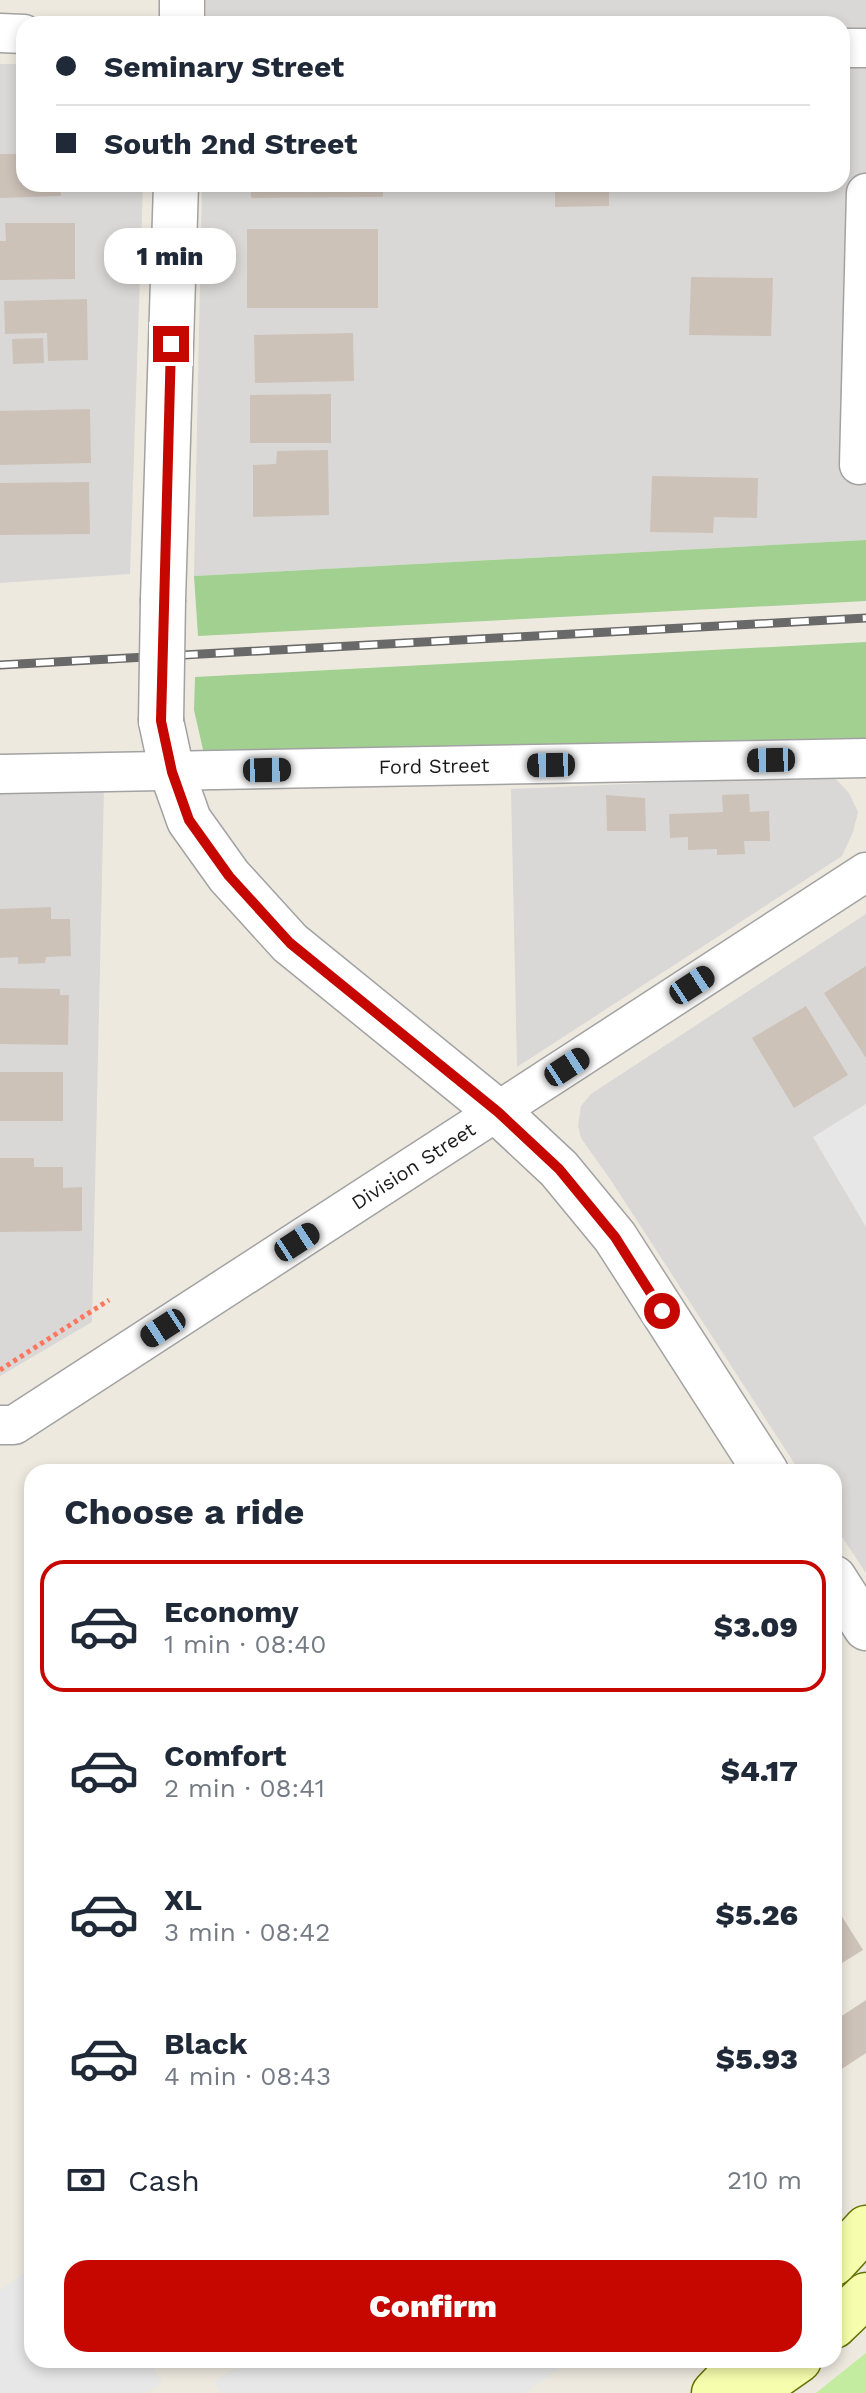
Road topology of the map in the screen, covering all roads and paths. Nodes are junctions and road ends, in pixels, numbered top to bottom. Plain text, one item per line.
1 (176, 192) edge
2 (866, 193) edge
3 (859, 465) dead end
4 (866, 758) edge
5 (172, 772) junction
6 (0, 774) edge
7 (866, 872) edge
8 (498, 1112) junction
9 (109, 1300) dead end
10 (0, 1370) edge
11 (0, 1425) edge
12 (761, 1464) edge
13 (842, 1590) edge
14 (866, 1628) edge
15 (866, 2228) edge
16 (842, 2254) edge
17 (866, 2295) edge
18 (866, 2316) edge
19 (842, 2318) edge
20 (842, 2332) edge
21 (737, 2368) edge
22 (788, 2368) edge
23 (714, 2393) edge
24 (752, 2393) edge

1 - 5 street, bridge
2 - 3 street
4 - 5 street, Ford Street
5 - 6 street, Ford Street
5 - 8 street
7 - 8 street, Division Street
8 - 11 street, Division Street
8 - 12 street
9 - 10 path
13 - 14 street
15 - 16 main road
17 - 19 main road
18 - 20 street
21 - 23 main road
22 - 24 main road

